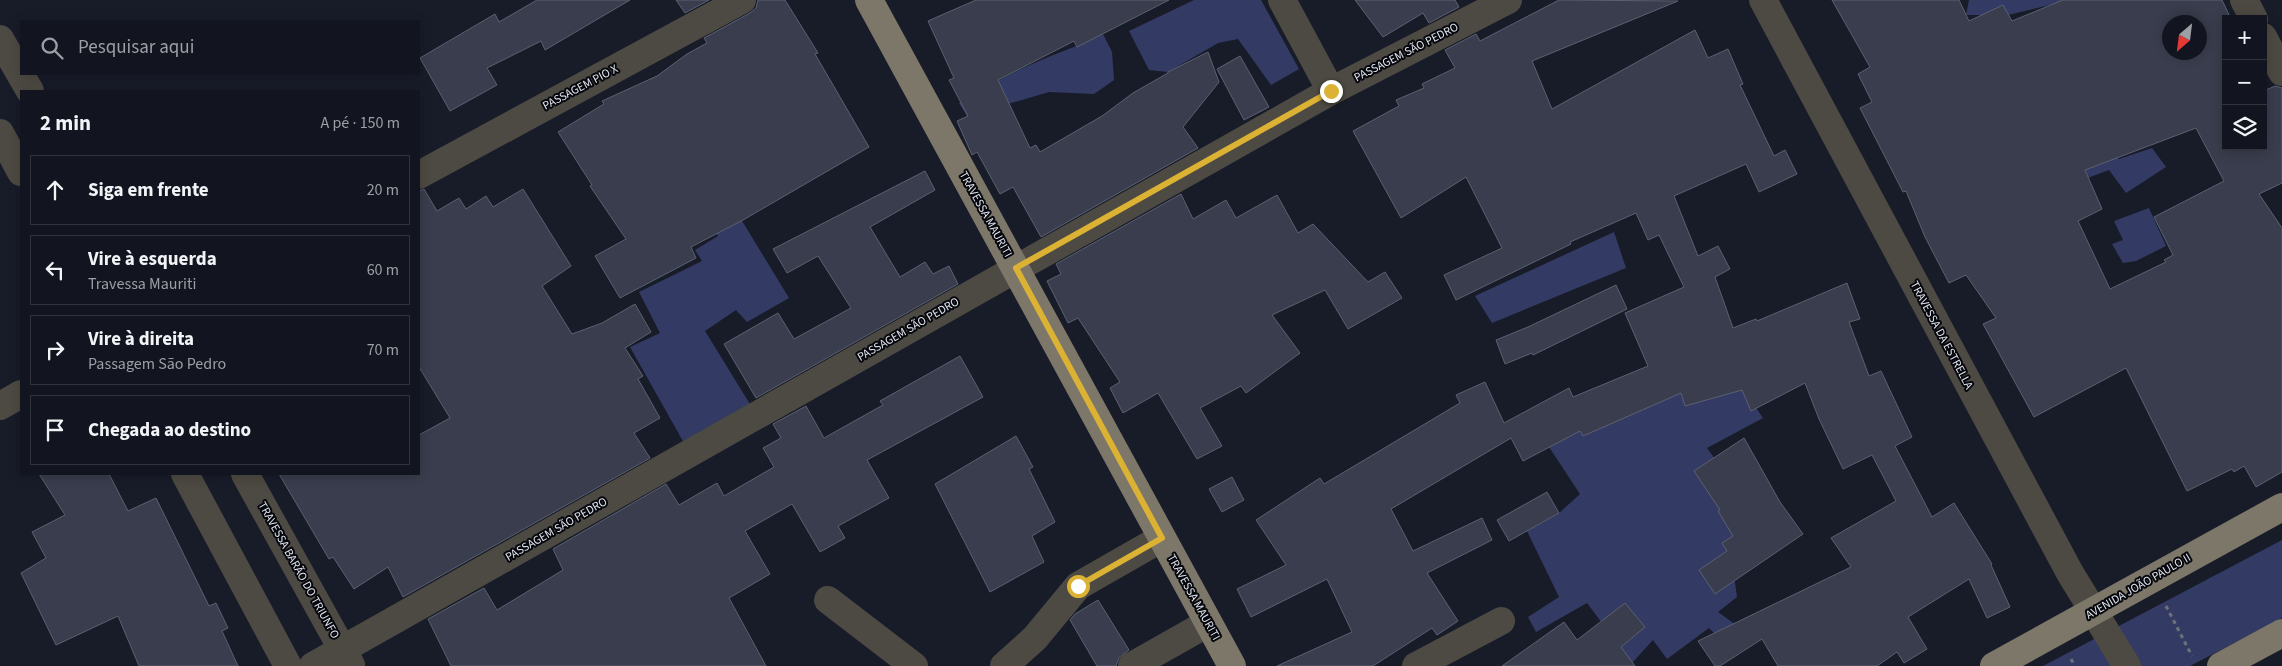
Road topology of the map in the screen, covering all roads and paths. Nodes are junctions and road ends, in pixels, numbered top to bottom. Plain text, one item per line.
1 (742, 0) edge
2 (869, 0) edge
3 (1282, 0) edge
4 (1508, 0) edge
5 (1763, 0) edge
6 (2244, 0) edge
7 (2252, 15) edge
8 (0, 39) edge
9 (2267, 44) edge
10 (2282, 72) edge
11 (20, 74) edge
12 (21, 75) edge
13 (29, 90) edge
14 (1331, 91) junction
15 (0, 134) edge
16 (20, 170) edge
17 (420, 174) edge
18 (1016, 268) junction
19 (20, 395) edge
20 (0, 406) edge
21 (186, 475) edge
22 (246, 475) edge
23 (2282, 507) edge
24 (1162, 538) junction
25 (828, 600) dead end
26 (2163, 600) dead end
27 (2094, 612) junction
28 (1500, 621) dead end
29 (1208, 623) junction
30 (2282, 633) edge
31 (347, 658) edge
32 (2209, 664) edge
33 (288, 666) edge
34 (313, 666) edge
35 (914, 666) edge
36 (1004, 666) edge
37 (1132, 666) edge
38 (1232, 666) edge
39 (1416, 666) edge
40 (1994, 666) edge
41 (2127, 666) edge

1 - 17 street, PASSAGEM PIO X
2 - 18 main road, TRAVESSA MAURITI
3 - 14 street
4 - 14 street, PASSAGEM SÃO PEDRO
5 - 27 street, TRAVESSA DA ESTRELLA
6 - 7 street
8 - 11 street
9 - 10 street
12 - 13 street
14 - 18 street, PASSAGEM SÃO PEDRO
15 - 16 street
18 - 24 main road, TRAVESSA MAURITI
18 - 31 street, PASSAGEM SÃO PEDRO
19 - 20 street
21 - 33 street
22 - 31 street, TRAVESSA BARÃO DO TRIUNFO
23 - 27 main road, AVENIDA JOÃO PAULO II
24 - 29 main road, TRAVESSA MAURITI
24 - 36 street
25 - 35 street
26 - 32 path
27 - 40 main road, AVENIDA JOÃO PAULO II
27 - 41 street, TRAVESSA DA ESTRELLA
28 - 39 street
29 - 37 street
29 - 38 main road, TRAVESSA MAURITI
30 - 32 main road
31 - 34 street, PASSAGEM SÃO PEDRO

